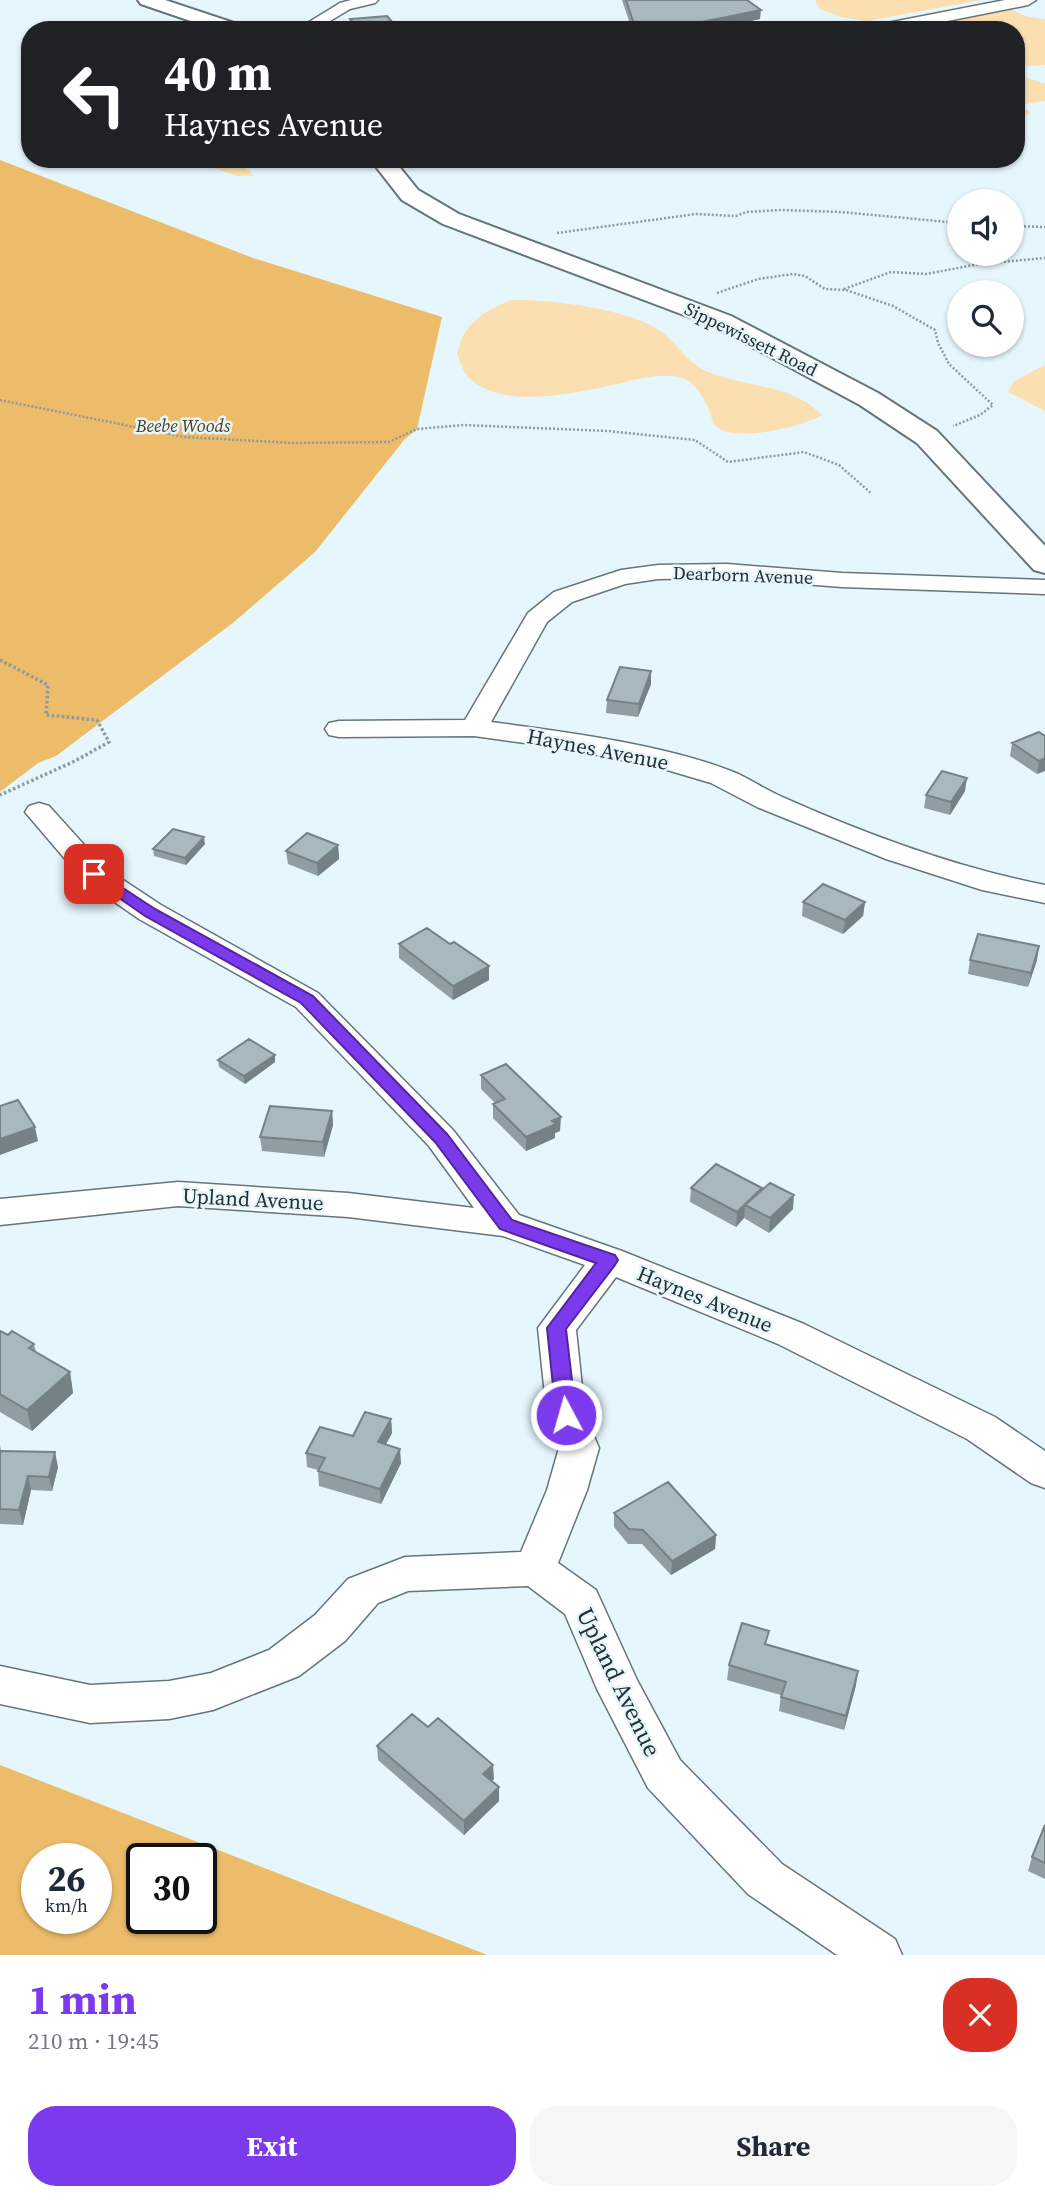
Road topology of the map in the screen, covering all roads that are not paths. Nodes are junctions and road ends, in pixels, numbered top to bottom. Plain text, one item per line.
1 (147, 0) edge
2 (370, 0) edge
3 (1028, 0) edge
4 (351, 3) edge
5 (209, 21) edge
6 (318, 21) edge
7 (922, 21) edge
8 (387, 168) edge
9 (1045, 564) edge
10 (1045, 587) edge
11 (474, 728) junction
12 (339, 729) dead end
13 (39, 812) dead end
14 (1045, 894) edge
15 (0, 1212) edge
16 (506, 1224) junction
17 (609, 1260) junction
18 (1045, 1472) edge
19 (535, 1569) junction
20 (0, 1685) edge
21 (878, 1955) edge

1 - 5 main road
2 - 4 street
3 - 7 street
4 - 6 street
8 - 9 main road, Sippewissett Road
10 - 11 street, Dearborn Avenue
11 - 12 street, Haynes Avenue
11 - 14 street, Haynes Avenue
13 - 16 street
15 - 16 street, Upland Avenue
16 - 17 street, Haynes Avenue
17 - 18 street, Haynes Avenue
17 - 19 street
19 - 20 street
19 - 21 street, Upland Avenue

